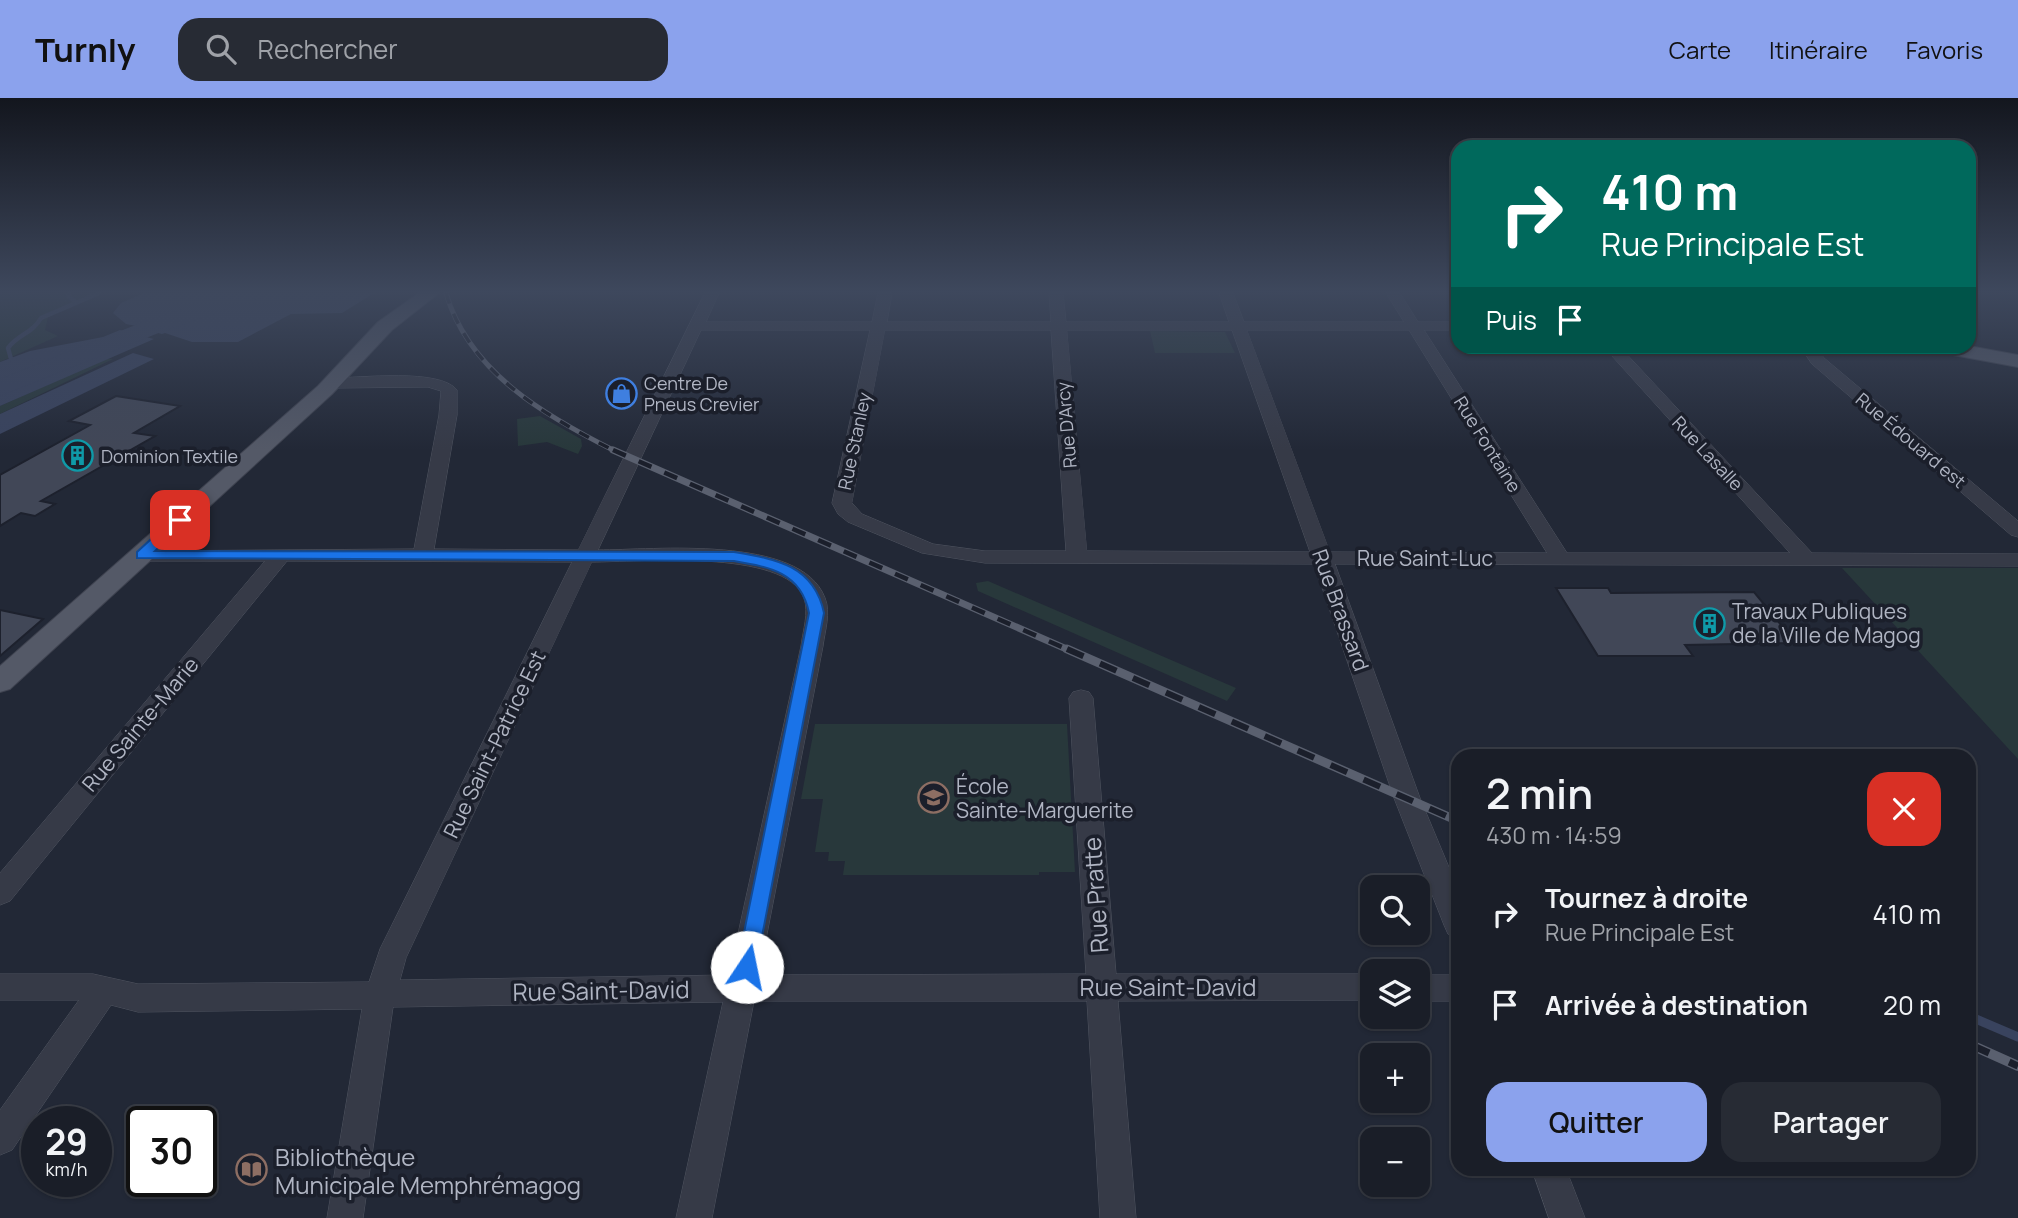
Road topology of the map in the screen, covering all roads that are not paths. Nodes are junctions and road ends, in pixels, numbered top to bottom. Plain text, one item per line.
1 (367, 345) edge
2 (687, 345) edge
3 (874, 345) edge
4 (1060, 345) edge
5 (1245, 345) edge
6 (1426, 345) edge
7 (1976, 348) edge
8 (1976, 352) edge
9 (1617, 354) edge
10 (1813, 354) edge
11 (2010, 358) edge
12 (332, 383) junction
13 (843, 507) joint
14 (2018, 531) edge
15 (142, 555) junction
16 (281, 555) junction
17 (423, 556) junction
18 (586, 556) junction
19 (1077, 557) junction
20 (1321, 558) junction
21 (1561, 559) junction
22 (1807, 559) junction
23 (2018, 560) edge
24 (0, 682) edge
25 (1082, 698) dead end
26 (0, 893) edge
27 (1451, 908) edge
28 (1102, 986) junction
29 (0, 987) edge
30 (1360, 987) edge
31 (743, 988) junction
32 (1430, 988) edge
33 (1451, 988) edge
34 (105, 989) junction
35 (380, 994) junction
36 (0, 1138) edge
37 (1552, 1176) edge
38 (345, 1218) edge
39 (694, 1218) edge
40 (1118, 1218) edge
41 (1567, 1218) edge

1 - 12 main road
2 - 18 street, Rue Saint-Patrice Est
3 - 13 street, Rue Stanley
4 - 19 street, Rue D'Arcy
5 - 20 street, Rue Brassard
6 - 21 street, Rue Fontaine
7 - 11 main road
8 - 11 main road
9 - 22 street, Rue Lasalle
10 - 14 street, Rue Édouard est
12 - 15 main road
12 - 17 street
13 - 19 street, Rue Saint-Luc
15 - 16 street
15 - 24 main road
16 - 17 street
16 - 26 street, Rue Sainte-Marie
17 - 18 street
18 - 31 street
18 - 35 street, Rue Saint-Patrice Est
19 - 20 street, Rue Saint-Luc
20 - 21 street, Rue Saint-Luc
20 - 27 street, Rue Brassard
21 - 22 street, Rue Saint-Luc
22 - 23 street, Rue Saint-Luc
25 - 28 street, Rue Pratte
28 - 30 street, Rue Saint-David
28 - 31 street, Rue Saint-David
28 - 40 street, Rue Pratte
29 - 34 street, Rue Saint-David
31 - 35 street, Rue Saint-David
31 - 39 street
32 - 33 street
34 - 35 street, Rue Saint-David
34 - 36 street
35 - 38 street, Rue Saint-Patrice Est
37 - 41 street

